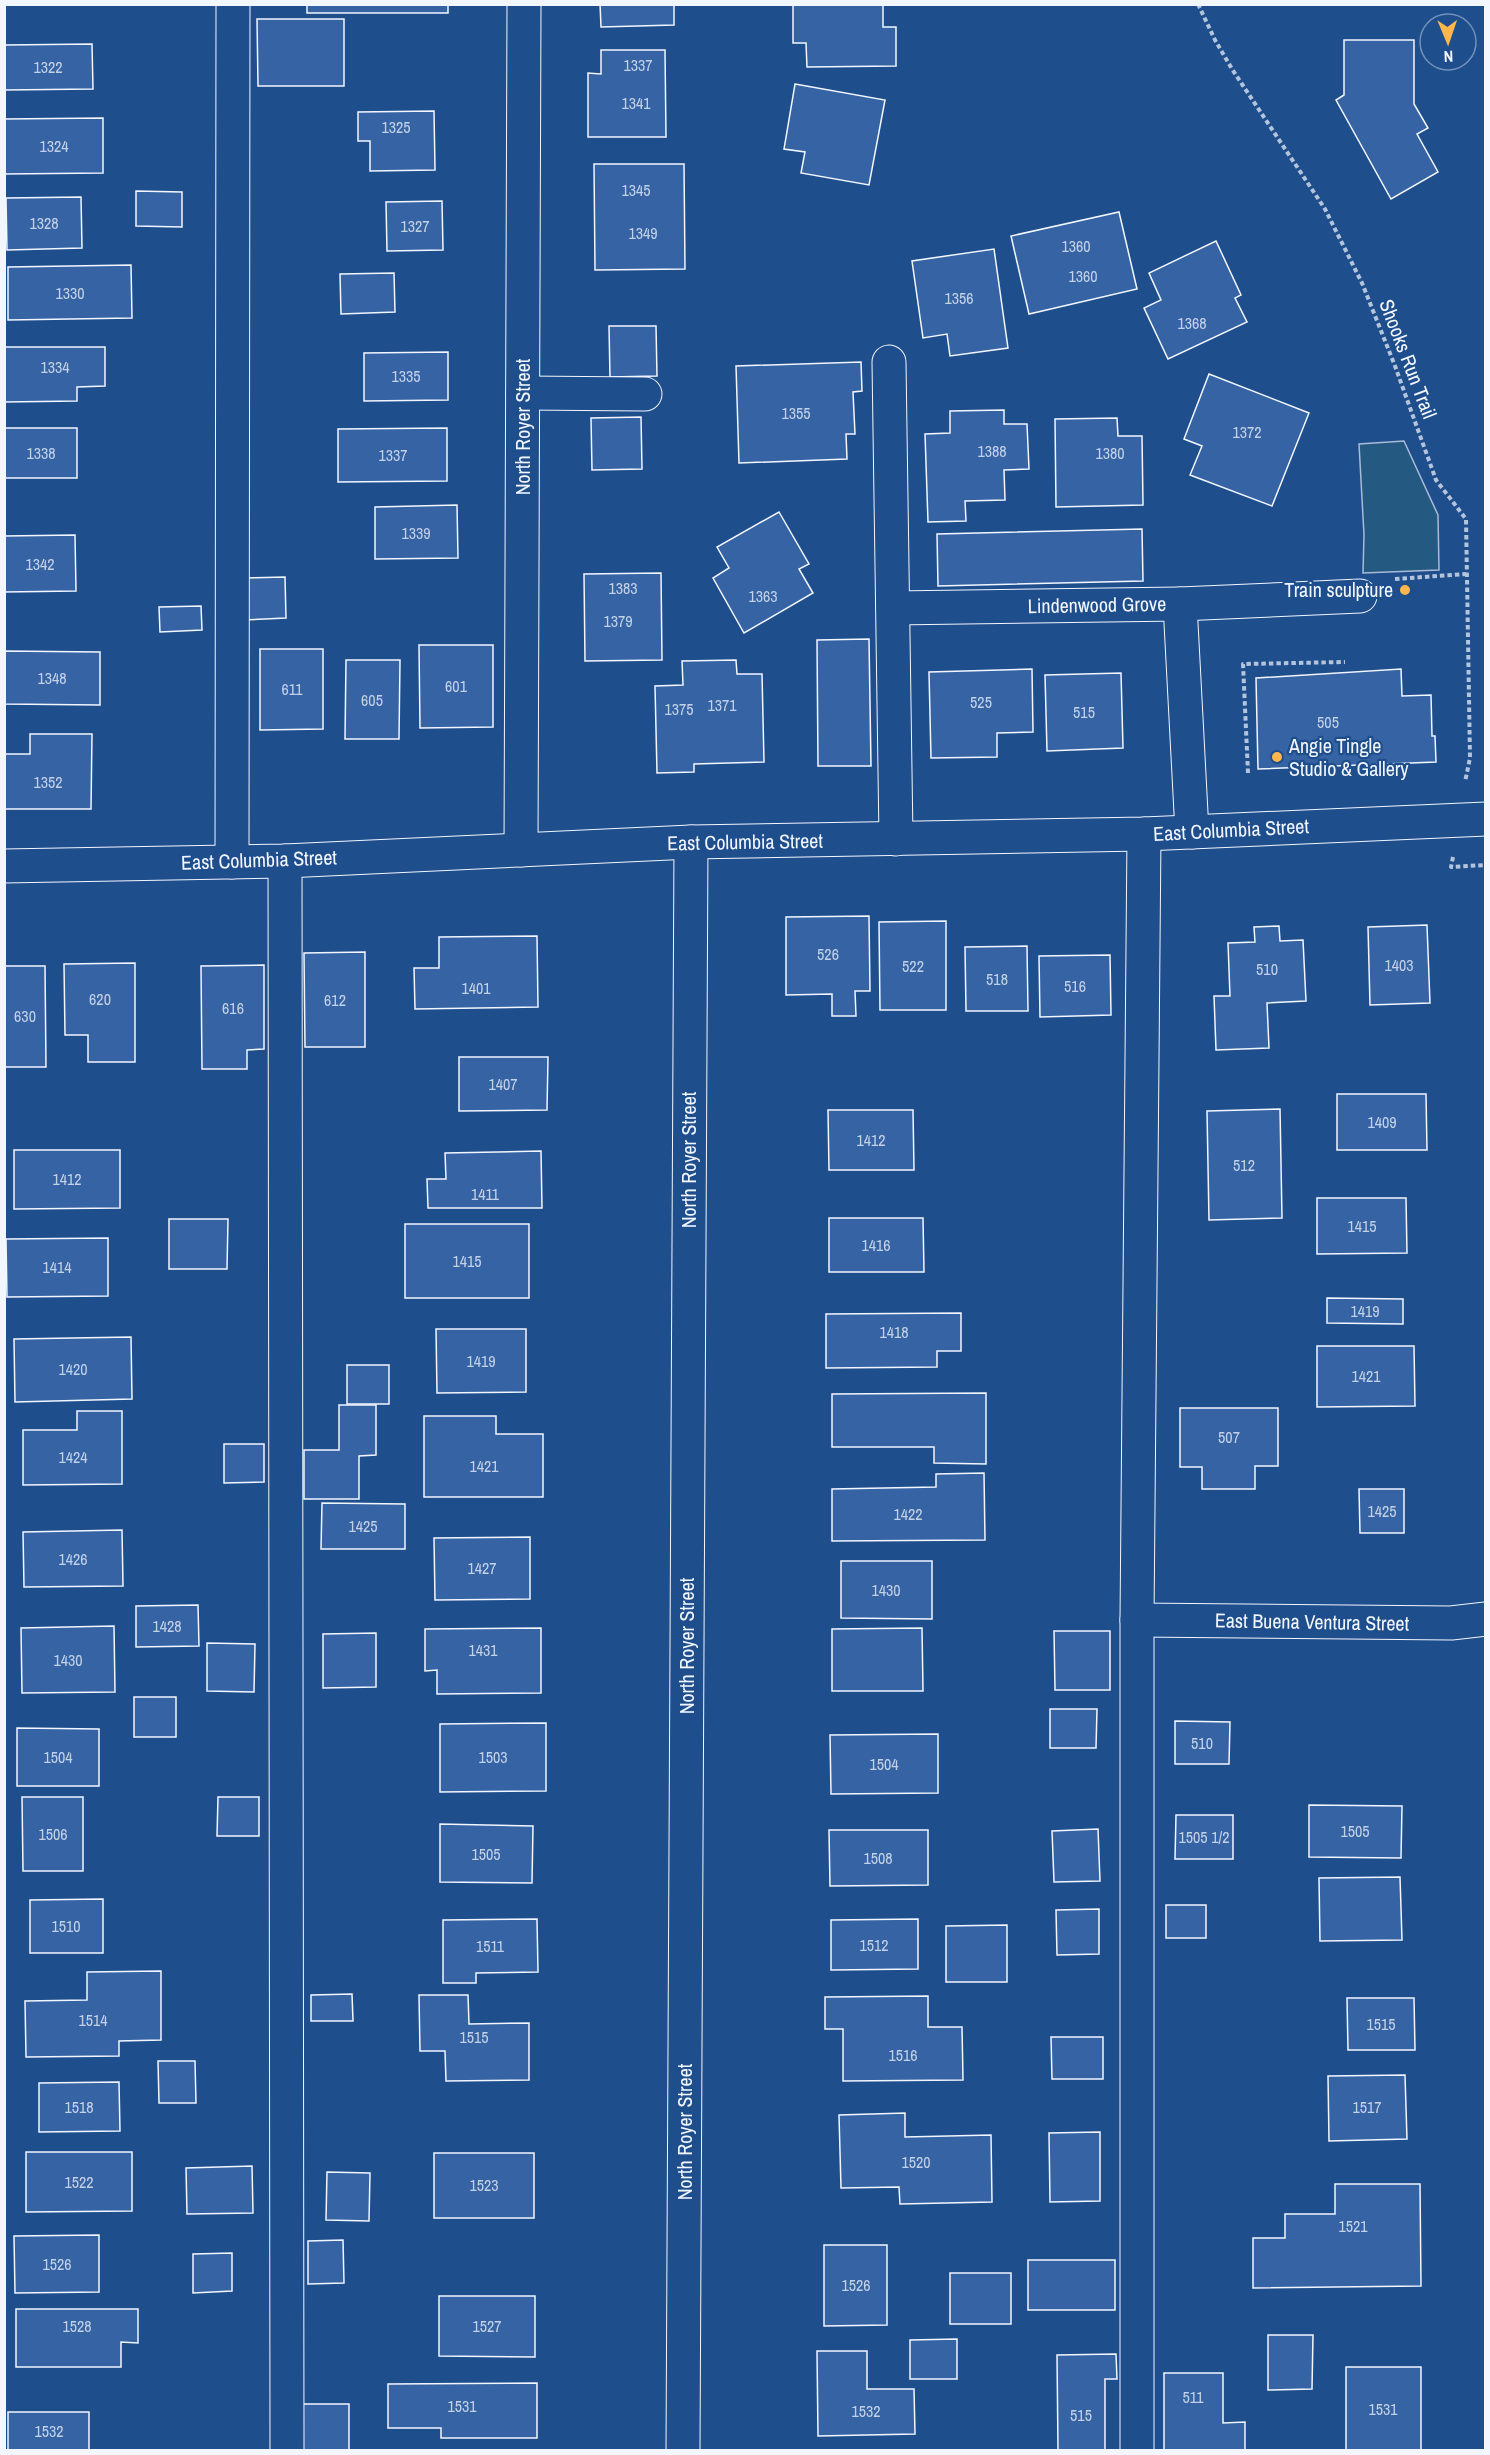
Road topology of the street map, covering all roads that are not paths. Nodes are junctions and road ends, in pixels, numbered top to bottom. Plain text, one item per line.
1 (233, 4) edge
2 (524, 4) edge
3 (889, 362) dead end
4 (523, 393) junction
5 (645, 394) dead end
6 (1359, 596) road end
7 (1180, 604) junction
8 (893, 608) junction
9 (1485, 819) edge
10 (1192, 832) junction
11 (1144, 834) junction
12 (896, 839) junction
13 (691, 842) junction
14 (521, 850) junction
15 (285, 861) junction
16 (232, 862) junction
17 (4, 866) edge
18 (1485, 1619) edge
19 (1137, 1620) junction
20 (287, 2451) edge
21 (683, 2451) edge
22 (1137, 2451) edge

1 - 16 street
2 - 4 street, North Royer Street
3 - 8 street
4 - 5 street
4 - 14 street, North Royer Street
6 - 7 street
7 - 8 street, Lindenwood Grove
7 - 10 street, Lindenwood Grove
8 - 12 street
9 - 10 street, East Columbia Street
10 - 11 street, East Columbia Street
11 - 12 street, East Columbia Street
11 - 19 street
12 - 13 street, East Columbia Street
13 - 14 street, East Columbia Street
13 - 21 street, North Royer Street
14 - 15 street, East Columbia Street
15 - 16 street, East Columbia Street
15 - 20 street
16 - 17 street, East Columbia Street
18 - 19 street, East Buena Ventura Street
19 - 22 street

